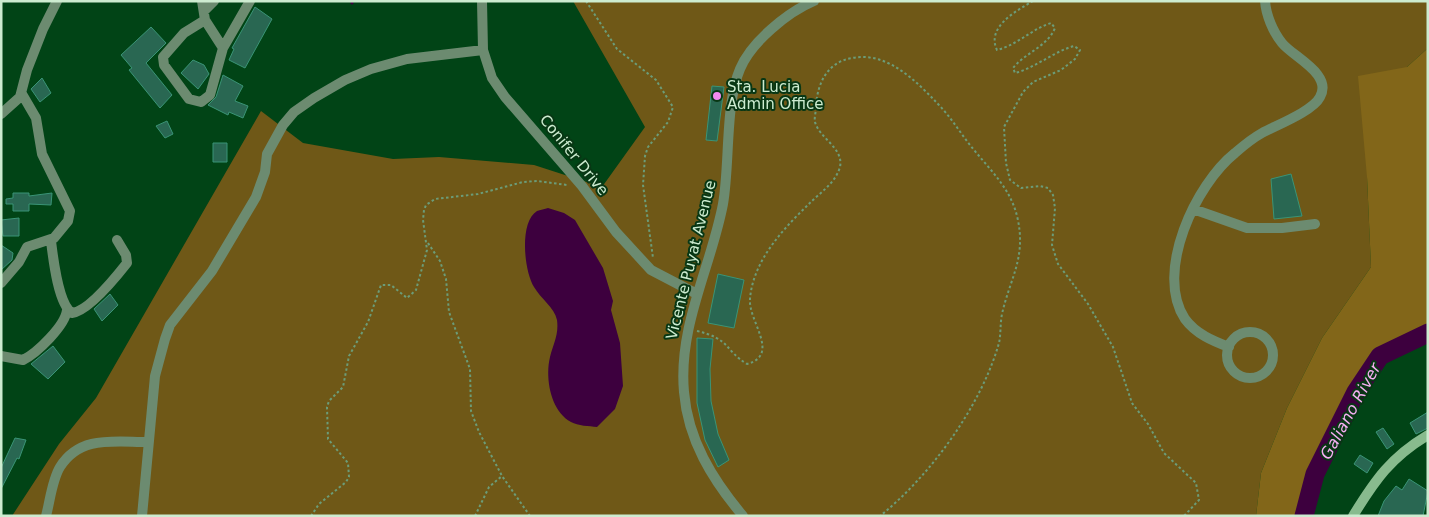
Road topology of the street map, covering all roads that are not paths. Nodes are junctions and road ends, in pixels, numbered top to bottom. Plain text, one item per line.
1 (57, 1) edge
2 (214, 1) edge
3 (250, 1) edge
4 (482, 1) edge
5 (814, 1) edge
6 (1265, 1) edge
7 (204, 11) edge
8 (223, 48) junction
9 (483, 50) junction
10 (22, 94) junction
11 (1, 114) edge
12 (1193, 209) junction
13 (1315, 224) dead end
14 (117, 240) dead end
15 (51, 241) junction
16 (1, 282) edge
17 (697, 294) junction
18 (67, 310) junction
19 (1229, 348) junction
20 (1, 356) edge
21 (1428, 435) edge
22 (148, 442) junction
23 (46, 516) edge
24 (142, 516) edge
25 (743, 516) edge
26 (1354, 516) edge

1 - 10 street
2 - 7 street
3 - 8 street
4 - 9 street, Conifer Drive
5 - 17 street, Vicente Puyat Avenue
6 - 12 street
7 - 8 street
7 - 8 street
9 - 17 street, Conifer Drive
9 - 22 street
10 - 11 street
10 - 15 street
12 - 13 street
12 - 19 street
14 - 18 street
15 - 16 street
15 - 18 street
17 - 25 street, Vicente Puyat Avenue
18 - 20 street
19 - 19 street
21 - 26 main road
22 - 23 street
22 - 24 street

